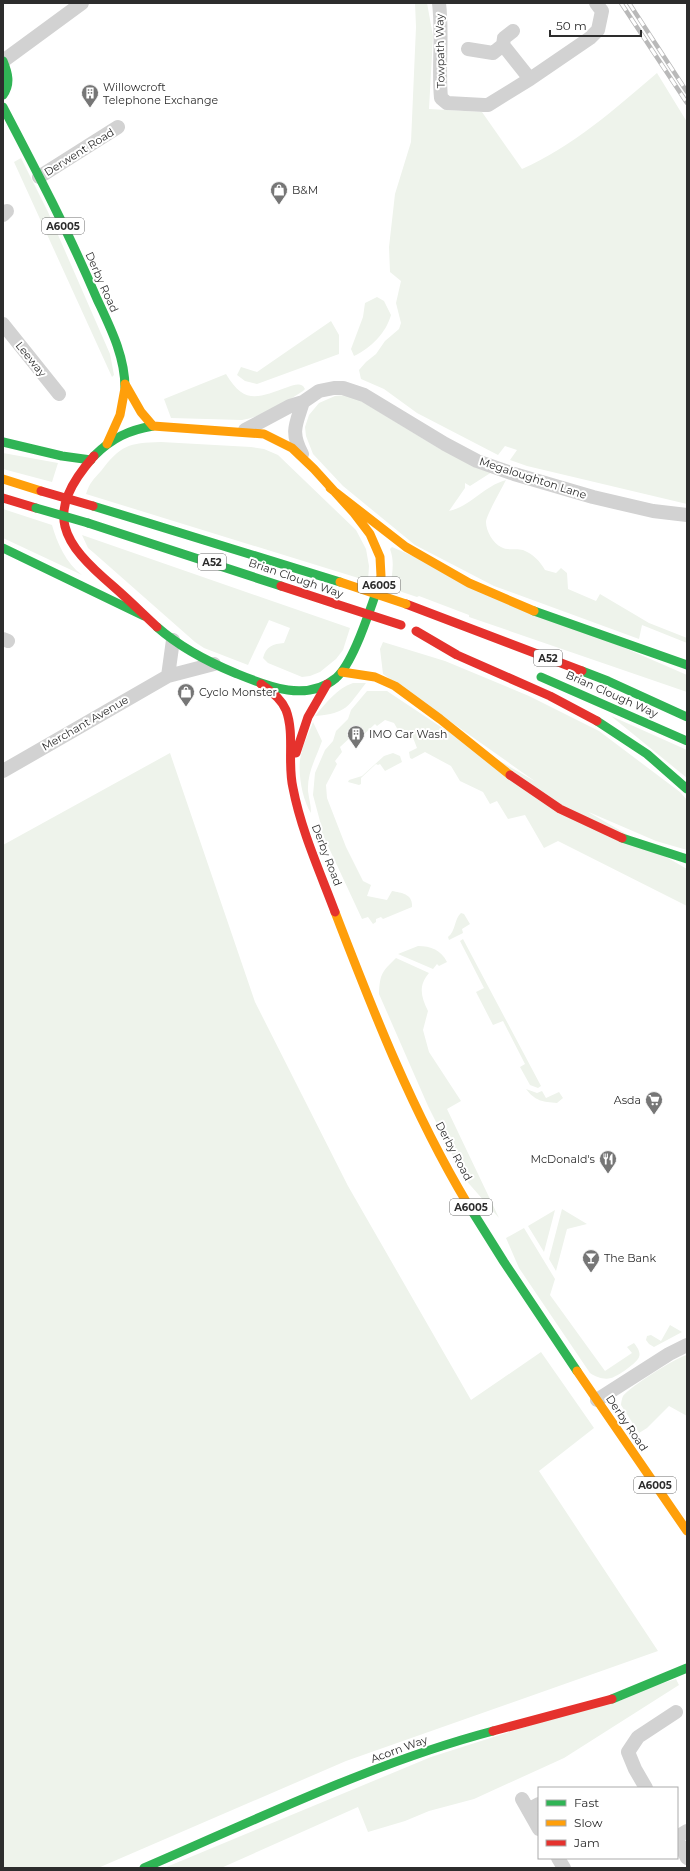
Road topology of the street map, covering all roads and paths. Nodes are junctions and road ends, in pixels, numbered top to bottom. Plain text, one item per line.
1 (82, 3) edge
2 (439, 3) edge
3 (596, 3) edge
4 (513, 31) dead end
5 (503, 45) junction
6 (468, 49) dead end
7 (3, 61) edge
8 (530, 79) junction
9 (3, 95) edge
10 (3, 107) edge
11 (118, 127) dead end
12 (39, 177) junction
13 (3, 324) edge
14 (126, 384) junction
15 (59, 394) dead end
16 (303, 402) junction
17 (154, 426) junction
18 (241, 432) junction
19 (3, 442) edge
20 (108, 444) junction
21 (303, 457) junction
22 (91, 460) junction
23 (3, 479) edge
24 (330, 488) junction
25 (3, 498) edge
26 (687, 515) edge
27 (3, 548) edge
28 (144, 616) junction
29 (416, 631) junction
30 (173, 640) junction
31 (475, 652) dead end
32 (214, 664) junction
33 (687, 665) edge
34 (342, 672) junction
35 (533, 674) dead end
36 (168, 676) junction
37 (608, 681) junction
38 (261, 684) junction
39 (327, 684) junction
40 (658, 694) dead end
41 (687, 717) edge
42 (687, 741) edge
43 (3, 771) edge
44 (293, 788) junction
45 (687, 789) edge
46 (687, 859) edge
47 (687, 1345) edge
48 (597, 1400) junction
49 (687, 1532) edge
50 (687, 1658) edge
51 (687, 1668) edge
52 (669, 1674) junction
53 (676, 1712) dead end
54 (645, 1787) edge
55 (530, 1804) edge
56 (538, 1826) edge
57 (687, 1831) edge
58 (678, 1837) edge
59 (678, 1840) edge
60 (687, 1858) edge
61 (559, 1859) edge
62 (144, 1868) edge
63 (564, 1868) edge

1 - 7 street
2 - 8 street, Towpath Way
3 - 8 street
4 - 5 street
5 - 6 street
5 - 8 street
7 - 9 main road
10 - 12 main road, Derby Road / A6005
11 - 12 street, Derwent Road
12 - 14 main road, Derby Road / A6005
13 - 15 street, Leeway
14 - 17 main road, Derby Road / A6005
14 - 20 main road, Derby Road / A6005
16 - 18 street, Megaloughton Lane
16 - 21 street
16 - 26 street, Megaloughton Lane
17 - 18 main road, A6005
17 - 20 main road
18 - 21 main road, A6005
19 - 22 main road
20 - 22 main road, A6005
21 - 24 main road, A6005
22 - 28 main road, A6005
23 - 37 main road, Brian Clough Way / A52, bridge
24 - 33 main road
24 - 34 main road, A6005
25 - 29 main road, Brian Clough Way / A52, bridge
27 - 28 main road
28 - 30 main road, A6005
29 - 31 main road, Brian Clough Way / A52
29 - 45 main road
30 - 32 main road, A6005
30 - 36 street
32 - 36 street, Merchant Avenue
32 - 38 main road, A6005
34 - 39 main road, A6005
34 - 46 main road
35 - 42 main road, Brian Clough Way / A52
36 - 43 street, Merchant Avenue
37 - 40 main road
37 - 41 main road, Brian Clough Way / A52
38 - 39 main road
38 - 44 main road, Derby Road / A6005
39 - 44 main road, Derby Road / A6005
44 - 48 main road, Derby Road / A6005
47 - 48 street
48 - 49 main road, Derby Road / A6005
50 - 52 main road, Acorn Way
51 - 52 main road, Acorn Way
52 - 62 main road, Acorn Way
53 - 54 street
55 - 56 street
57 - 58 street
59 - 60 street
61 - 63 street

